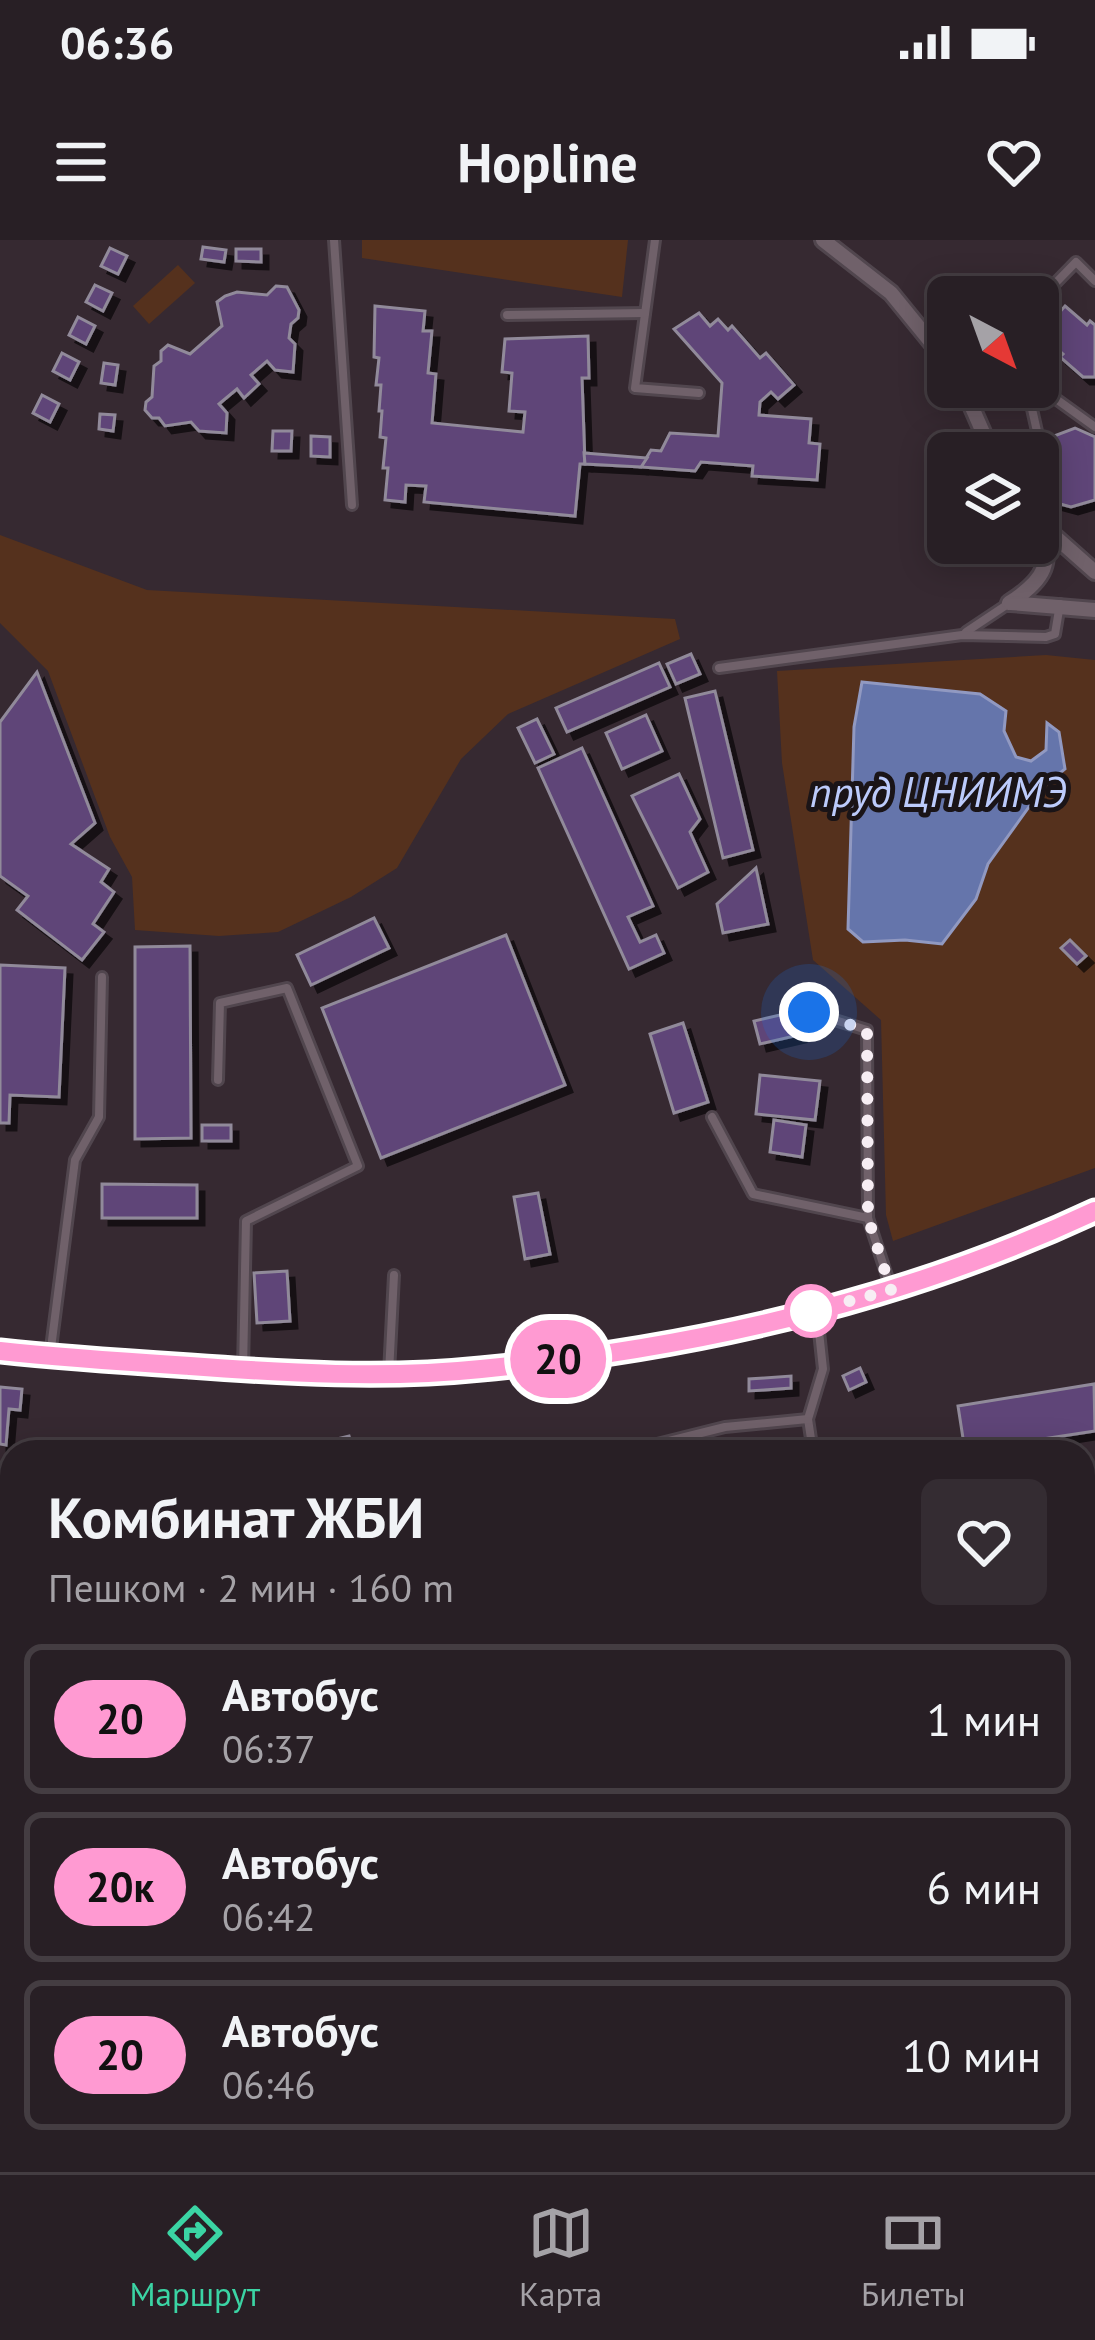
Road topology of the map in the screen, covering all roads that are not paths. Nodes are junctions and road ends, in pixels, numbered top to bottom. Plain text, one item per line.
1 (334, 240) edge
2 (655, 240) edge
3 (823, 240) edge
4 (1059, 279) edge
5 (1095, 281) edge
6 (645, 314) junction
7 (507, 315) dead end
8 (927, 337) edge
9 (699, 393) dead end
10 (1059, 401) edge
11 (1095, 427) edge
12 (352, 505) dead end
13 (1059, 540) edge
14 (1046, 564) edge
15 (1095, 572) edge
16 (1009, 603) junction
17 (1060, 604) junction
18 (1095, 610) edge
19 (962, 635) junction
20 (719, 668) dead end
21 (102, 977) dead end
22 (809, 1012) dead end
23 (218, 1080) dead end
24 (712, 1118) dead end
25 (1095, 1211) edge
26 (868, 1218) junction
27 (394, 1275) dead end
28 (891, 1290) junction
29 (816, 1310) junction
30 (0, 1351) edge
31 (50, 1357) junction
32 (243, 1370) junction
33 (389, 1373) junction
34 (808, 1419) junction
35 (673, 1440) edge
36 (811, 1440) edge

1 - 12 lane
2 - 6 lane
3 - 8 street
4 - 5 lane
6 - 7 lane
6 - 9 lane
10 - 11 lane
13 - 15 street
14 - 16 street
16 - 17 street
16 - 19 lane
17 - 18 street
17 - 19 lane
19 - 20 lane
21 - 31 lane
22 - 26 lane
23 - 32 lane
24 - 26 lane
25 - 28 street
26 - 28 lane
27 - 33 lane
28 - 29 street
29 - 33 street
29 - 34 lane
30 - 31 street
31 - 32 street
32 - 33 street
34 - 35 lane
34 - 36 lane

